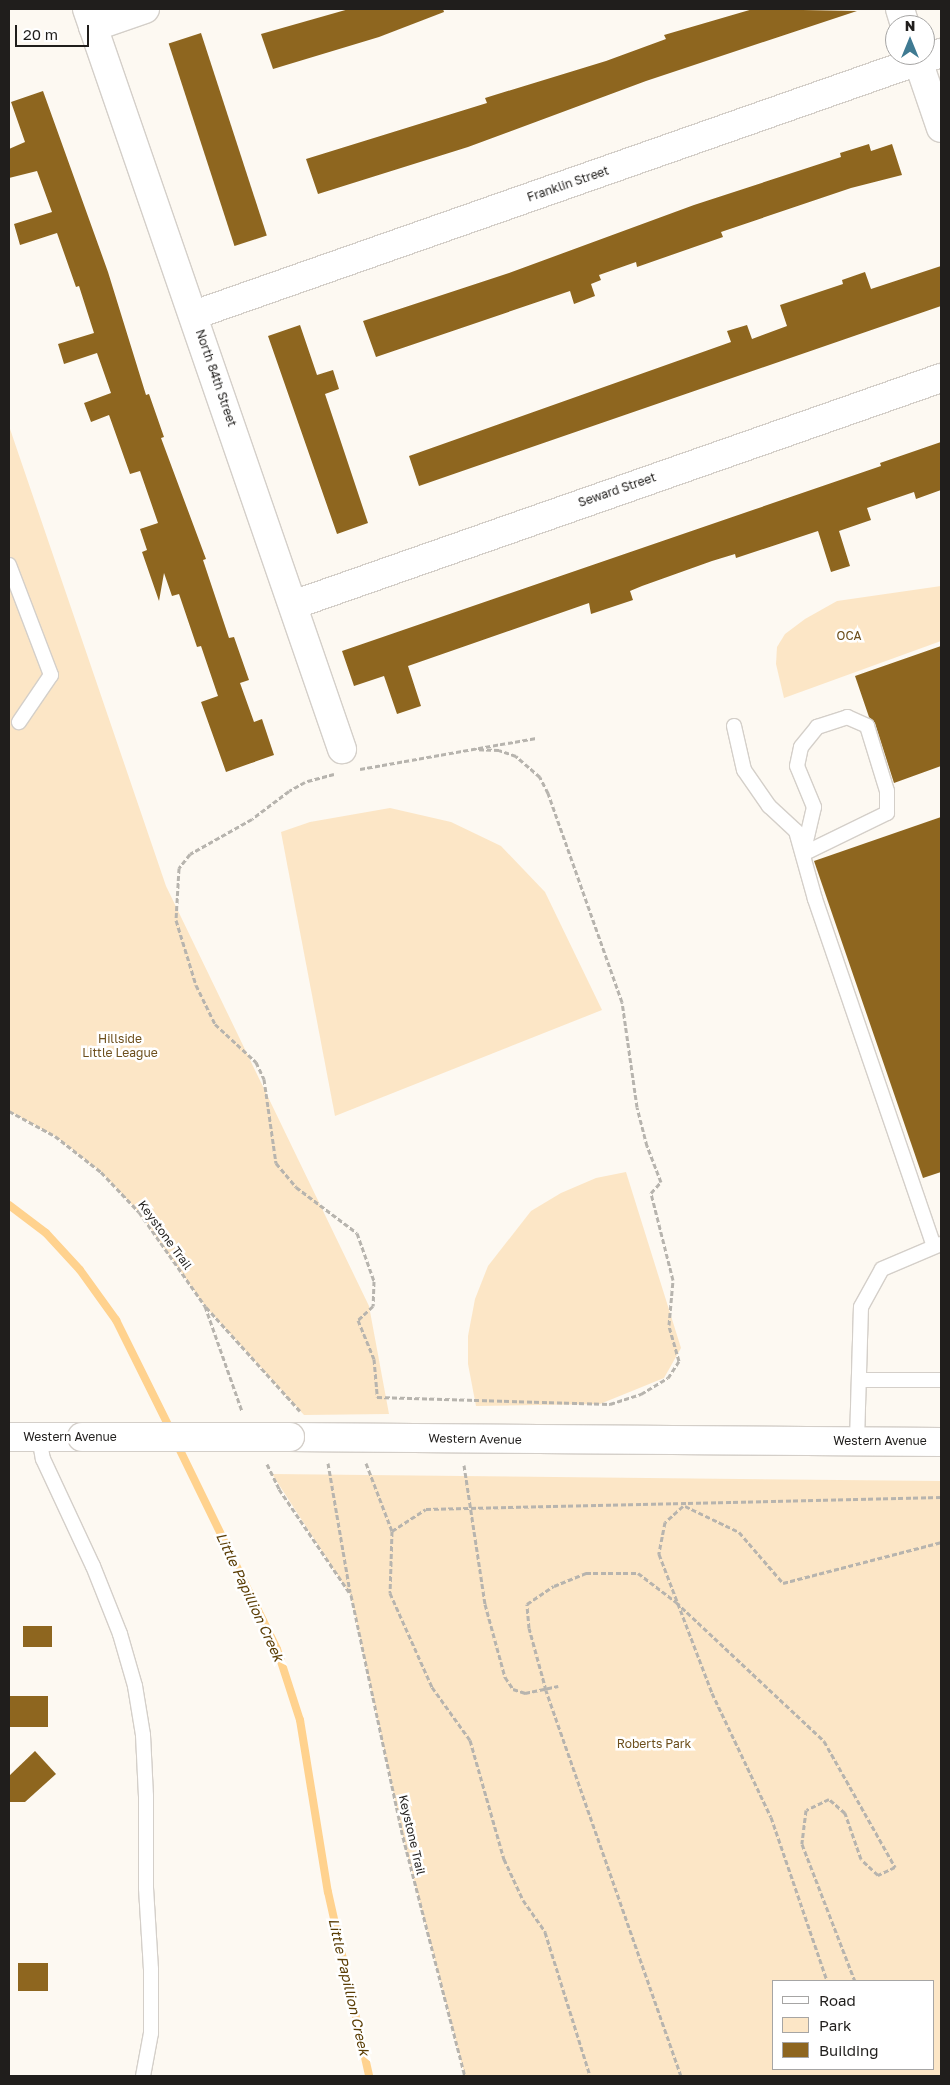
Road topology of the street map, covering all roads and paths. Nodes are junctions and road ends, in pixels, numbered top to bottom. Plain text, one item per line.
1 (145, 9) edge
2 (90, 18) edge
3 (902, 65) edge
4 (927, 65) edge
5 (941, 128) edge
6 (194, 315) junction
7 (941, 378) edge
8 (9, 565) edge
9 (293, 605) junction
10 (19, 722) dead end
11 (734, 726) dead end
12 (536, 738) dead end
13 (476, 749) junction
14 (345, 764) junction
15 (803, 854) junction
16 (9, 1111) edge
17 (938, 1245) edge
18 (859, 1380) junction
19 (941, 1380) edge
20 (297, 1426) junction
21 (9, 1437) edge
22 (39, 1437) junction
23 (858, 1441) junction
24 (941, 1442) edge
25 (328, 1462) dead end
26 (366, 1462) dead end
27 (464, 1462) dead end
28 (941, 1497) edge
29 (684, 1505) junction
30 (470, 1509) junction
31 (392, 1531) junction
32 (941, 1542) edge
33 (676, 1602) junction
34 (558, 1686) dead end
35 (546, 1690) junction
36 (827, 1980) edge
37 (855, 1980) edge
38 (143, 2076) edge
39 (465, 2076) edge
40 (590, 2076) edge
41 (681, 2076) edge

1 - 2 street
2 - 6 street, North 84th Street
3 - 6 street, Franklin Street
4 - 5 street
6 - 9 street, North 84th Street
7 - 9 street, Seward Street
8 - 10 lane
9 - 14 street, North 84th Street
11 - 15 lane
12 - 13 path
13 - 14 path
13 - 14 path
15 - 15 lane
15 - 17 lane
16 - 20 path, Keystone Trail
17 - 18 lane
18 - 19 lane
18 - 23 lane
20 - 22 street, Western Avenue, bridge
20 - 23 street, Western Avenue
21 - 22 street, Western Avenue
22 - 38 lane
23 - 24 street, Western Avenue
25 - 39 path, Keystone Trail
26 - 31 path
27 - 30 path
28 - 29 path
29 - 30 path
29 - 32 path
29 - 33 path
30 - 31 path
30 - 35 path
31 - 40 path
33 - 35 path
33 - 36 path
33 - 37 path
34 - 35 path
35 - 41 path

